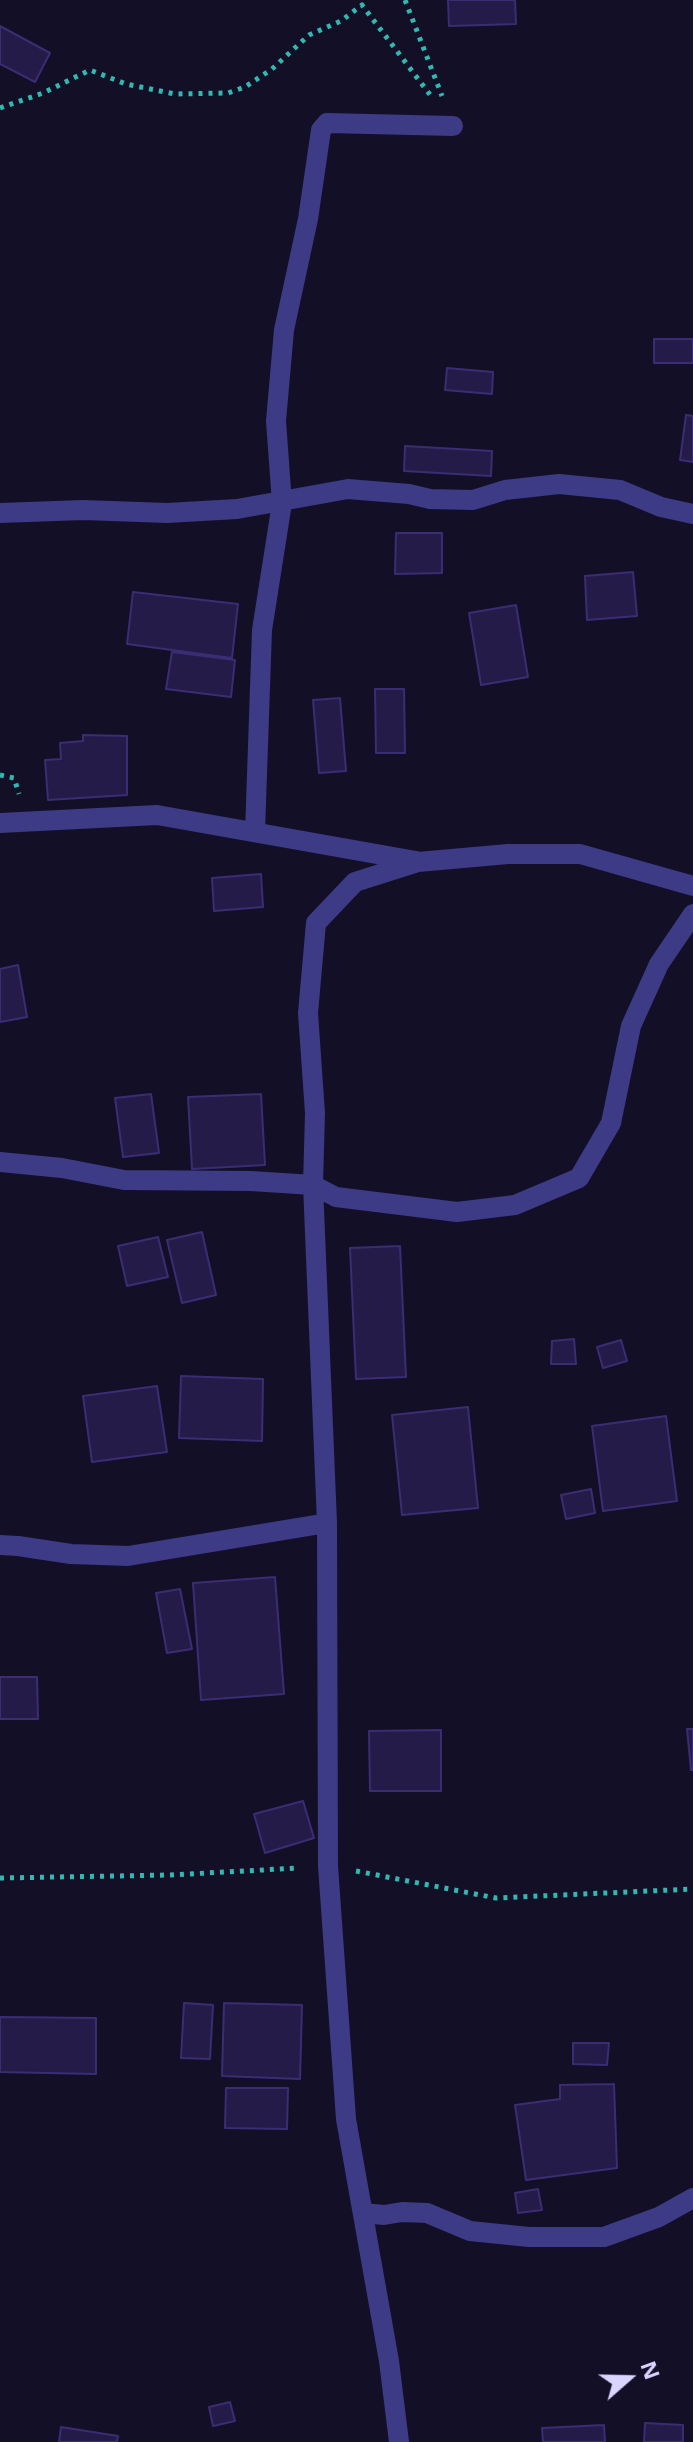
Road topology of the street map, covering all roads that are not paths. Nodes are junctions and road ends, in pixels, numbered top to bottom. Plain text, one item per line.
1 (453, 126) road end
2 (282, 503) junction
3 (0, 513) edge
4 (693, 514) edge
5 (0, 823) edge
6 (255, 832) junction
7 (418, 862) junction
8 (693, 886) edge
9 (693, 914) edge
10 (0, 1162) edge
11 (313, 1185) junction
12 (327, 1523) junction
13 (0, 1545) edge
14 (693, 2198) edge
15 (363, 2213) junction
16 (399, 2442) edge

1 - 2 street
2 - 3 street
2 - 4 street
2 - 6 street
5 - 6 street
6 - 7 street
7 - 8 street
7 - 11 street
9 - 11 street
10 - 11 street
11 - 12 street
12 - 13 street
12 - 15 street
14 - 15 street
15 - 16 street

